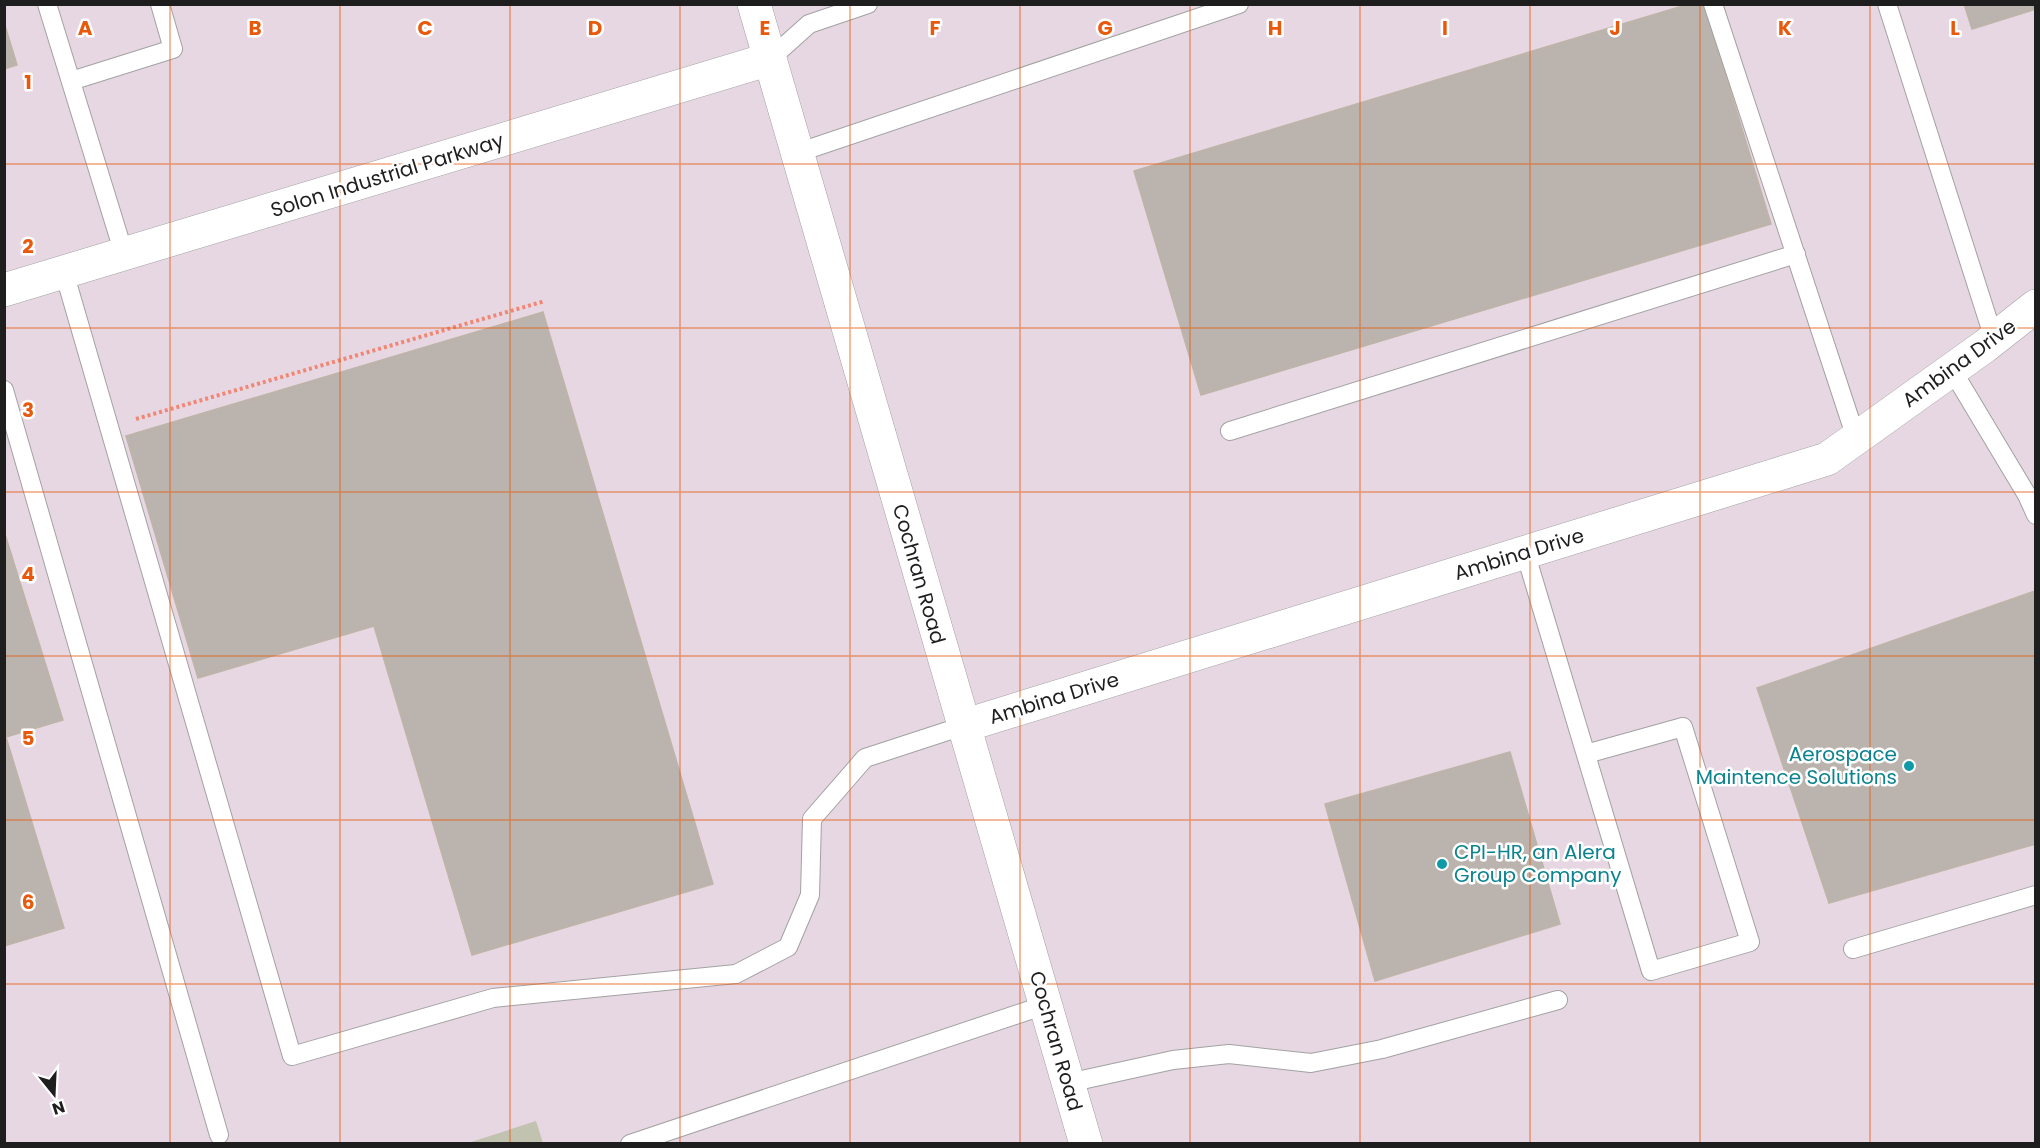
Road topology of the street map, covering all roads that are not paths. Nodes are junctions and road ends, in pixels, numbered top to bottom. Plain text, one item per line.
1 (47, 4) edge
2 (160, 4) edge
3 (754, 4) edge
4 (868, 4) edge
5 (1239, 4) edge
6 (1713, 4) edge
7 (1887, 4) edge
8 (770, 59) junction
9 (71, 81) junction
10 (797, 153) junction
11 (124, 254) junction
12 (1796, 254) junction
13 (64, 272) junction
14 (4, 290) edge
15 (2036, 306) edge
16 (1994, 339) junction
17 (1952, 370) junction
18 (4, 390) edge
19 (1230, 431) dead end
20 (1856, 438) junction
21 (2036, 515) edge
22 (1526, 552) junction
23 (963, 726) junction
24 (1586, 754) junction
25 (2036, 895) edge
26 (1853, 949) dead end
27 (1558, 1000) dead end
28 (1045, 1005) junction
29 (1068, 1083) junction
30 (219, 1135) dead end
31 (630, 1143) edge
32 (1086, 1143) edge

1 - 9 lane
2 - 9 lane
3 - 8 street, Cochran Road
4 - 8 lane
5 - 10 lane
6 - 12 lane
7 - 16 lane
8 - 10 street, Cochran Road
8 - 11 street, Solon Industrial Parkway
9 - 11 lane
10 - 23 street, Cochran Road
11 - 13 street, Solon Industrial Parkway
12 - 19 lane
12 - 20 lane
13 - 14 street, Solon Industrial Parkway
13 - 23 lane
15 - 16 street, Ambina Drive
16 - 17 street, Ambina Drive
17 - 20 street, Ambina Drive
17 - 21 lane
18 - 30 lane
20 - 22 street, Ambina Drive
22 - 23 street, Ambina Drive
22 - 24 lane
23 - 28 street, Cochran Road
24 - 24 lane
25 - 26 lane
27 - 29 lane
28 - 29 street, Cochran Road
28 - 31 lane
29 - 32 street, Cochran Road

